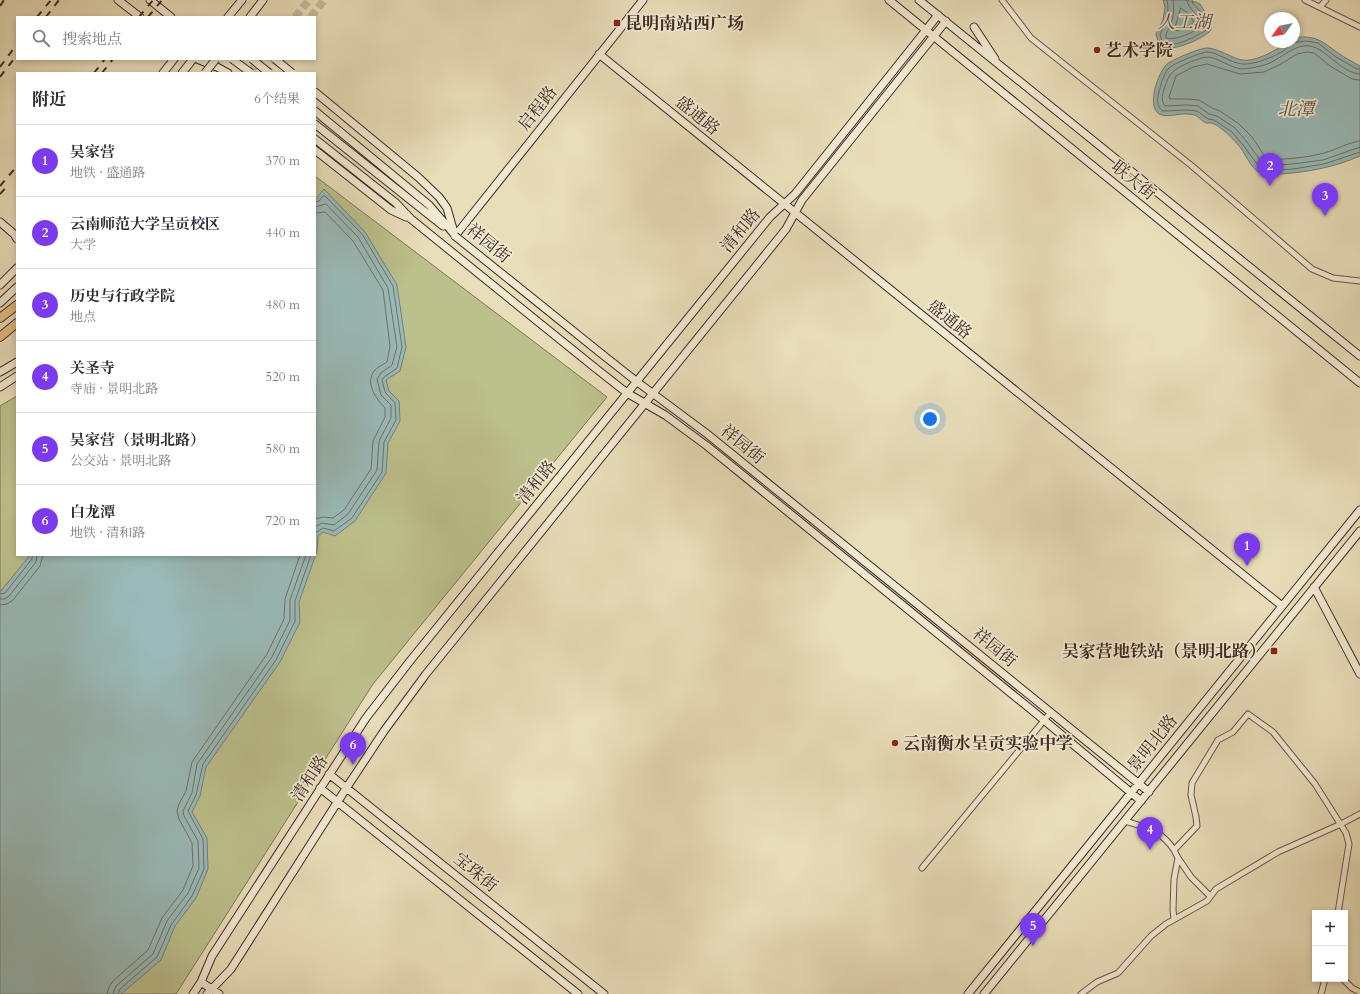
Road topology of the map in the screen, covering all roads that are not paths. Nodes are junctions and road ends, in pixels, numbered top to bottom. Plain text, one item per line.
1 (118, 0) edge
2 (150, 0) edge
3 (242, 0) edge
4 (264, 0) edge
5 (643, 0) edge
6 (889, 0) edge
7 (919, 0) edge
8 (1002, 0) edge
9 (1011, 0) edge
10 (1305, 0) edge
11 (1326, 0) edge
12 (1006, 6) junction
13 (1320, 7) junction
14 (938, 15) junction
15 (139, 16) edge
16 (168, 16) edge
17 (229, 16) edge
18 (251, 16) edge
19 (257, 16) edge
20 (946, 22) junction
21 (974, 27) dead end
22 (1360, 27) edge
23 (927, 30) junction
24 (934, 36) junction
25 (599, 54) junction
26 (173, 60) edge
27 (192, 60) edge
28 (200, 60) edge
29 (215, 60) edge
30 (233, 60) edge
31 (253, 60) edge
32 (276, 60) edge
33 (1000, 65) junction
34 (164, 72) edge
35 (186, 72) edge
36 (206, 72) edge
37 (226, 72) edge
38 (250, 72) edge
39 (268, 72) edge
40 (291, 72) edge
41 (316, 93) edge
42 (316, 112) edge
43 (316, 125) edge
44 (316, 140) edge
45 (316, 151) edge
46 (784, 204) junction
47 (795, 213) junction
48 (410, 219) junction
49 (0, 222) edge
50 (455, 236) junction
51 (16, 237) edge
52 (16, 268) edge
53 (1360, 280) edge
54 (0, 285) edge
55 (16, 288) edge
56 (0, 303) edge
57 (16, 306) edge
58 (0, 318) edge
59 (16, 324) edge
60 (2, 336) edge
61 (1360, 356) edge
62 (16, 363) edge
63 (0, 372) edge
64 (16, 377) edge
65 (636, 381) junction
66 (1360, 383) edge
67 (0, 386) edge
68 (626, 393) junction
69 (654, 393) junction
70 (645, 403) junction
71 (1360, 510) edge
72 (1360, 531) edge
73 (1314, 587) junction
74 (1282, 606) junction
75 (1360, 674) edge
76 (1051, 712) junction
77 (1044, 720) junction
78 (329, 774) junction
79 (1139, 783) junction
80 (347, 787) junction
81 (320, 788) junction
82 (1148, 792) junction
83 (1131, 793) junction
84 (338, 801) junction
85 (1141, 801) junction
86 (1360, 814) edge
87 (1125, 820) junction
88 (1341, 824) junction
89 (1174, 850) junction
90 (1178, 858) junction
91 (922, 868) dead end
92 (1210, 896) junction
93 (1338, 910) edge
94 (1174, 919) junction
95 (201, 982) junction
96 (1324, 982) edge
97 (1345, 982) edge
98 (209, 991) edge
99 (1360, 992) edge
100 (194, 994) edge
101 (219, 994) edge
102 (578, 994) edge
103 (604, 994) edge
104 (968, 994) edge
105 (984, 994) edge
106 (1081, 994) edge
107 (1321, 994) edge

1 - 15 main road
2 - 16 main road
3 - 17 main road
4 - 18 main road
4 - 19 main road
5 - 25 main road, 启程路
6 - 23 main road, 联大街
7 - 14 main road, 联大街
8 - 12 street
9 - 12 street
10 - 13 street
11 - 13 street
12 - 53 street
13 - 22 street
14 - 20 main road, 联大街
14 - 23 main road, 清和路
20 - 24 main road, 清和路
20 - 33 main road, 联大街
21 - 33 main road
23 - 24 main road, 联大街
23 - 46 main road, 清和路
24 - 47 main road, 清和路
24 - 66 main road, 联大街
25 - 46 main road, 盛通路
25 - 50 main road, 启程路
26 - 34 main road
27 - 35 main road
28 - 37 main road
29 - 36 main road, bridge
30 - 38 main road, bridge
31 - 39 main road, bridge
32 - 40 main road, bridge
33 - 61 main road, 联大街
41 - 50 main road
42 - 50 main road
43 - 50 main road, 祥园街
44 - 48 main road, 祥园街
45 - 48 main road
46 - 47 main road, 盛通路
46 - 65 main road, 清和路
47 - 69 main road, 清和路
47 - 74 main road, 盛通路
48 - 68 main road, 祥园街, bridge
49 - 51 main road
50 - 65 main road, 祥园街, bridge
52 - 54 main road
55 - 56 main road
57 - 58 main road
59 - 60 main road
62 - 63 main road
64 - 67 main road
65 - 68 main road, 清和路
65 - 69 main road, 祥园街
68 - 70 main road, 祥园街
68 - 78 main road, 清和路
69 - 70 main road, 清和路
69 - 76 main road, 祥园街
70 - 77 main road, 祥园街
70 - 80 main road, 清和路
71 - 74 main road, 景明北路
72 - 73 main road, 景明北路
73 - 75 main road
73 - 82 main road, 景明北路
74 - 79 main road, 景明北路
76 - 77 street
76 - 79 main road, 祥园街
77 - 83 main road, 祥园街
77 - 91 street
78 - 80 main road, 宝珠街
78 - 81 main road, 清和路
79 - 82 main road, 祥园街
79 - 83 main road, 景明北路
80 - 84 main road, 清和路
80 - 103 main road, 宝珠街
81 - 84 main road, 宝珠街
81 - 95 main road, 清和路
82 - 85 main road, 景明北路
83 - 85 main road, 祥园街
83 - 104 main road, 景明北路
84 - 98 main road, 清和路
84 - 102 main road, 宝珠街
85 - 87 main road, 景明北路
86 - 88 street
87 - 89 street
87 - 105 main road, 景明北路
88 - 89 street
88 - 92 street
88 - 93 street
89 - 90 street
90 - 92 street
90 - 94 street
92 - 94 street
94 - 106 street
95 - 98 main road
95 - 100 main road, 清和路
96 - 107 street
97 - 99 street
98 - 101 main road

